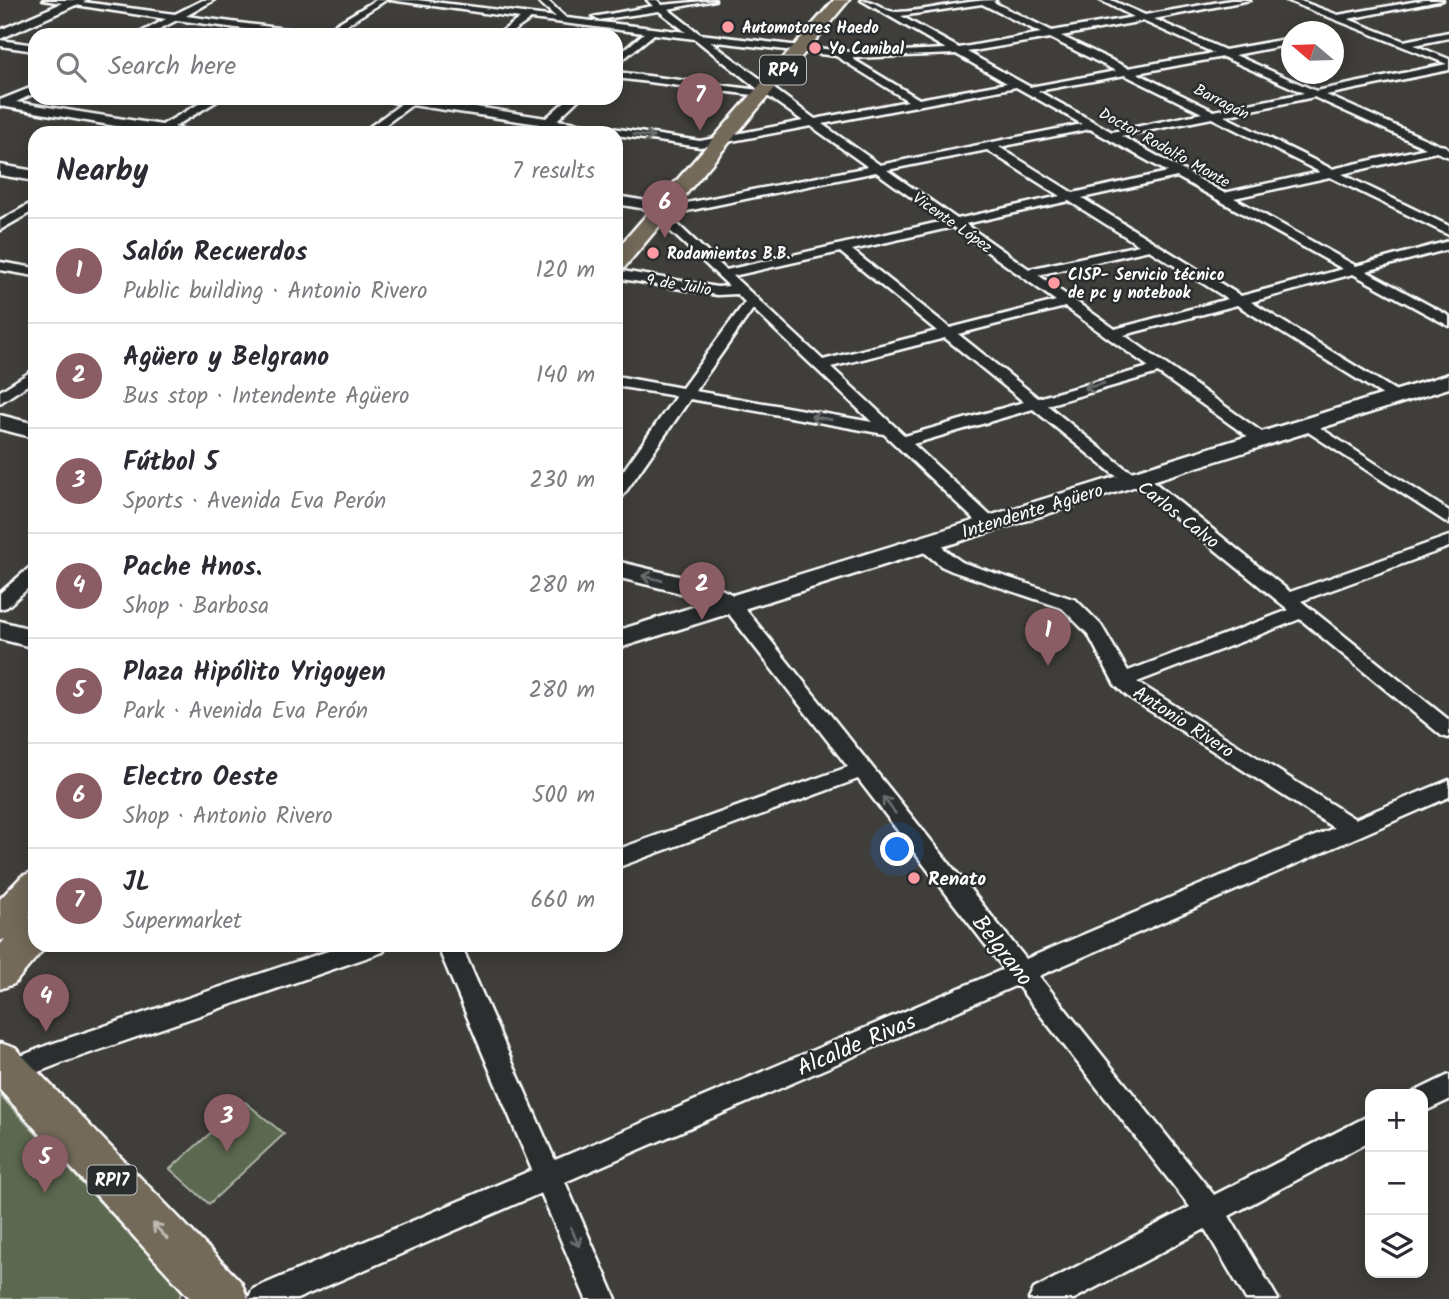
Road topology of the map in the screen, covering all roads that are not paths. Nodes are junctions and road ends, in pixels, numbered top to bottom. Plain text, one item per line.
1 (47, 0) edge
2 (210, 0) edge
3 (382, 0) edge
4 (394, 0) edge
5 (541, 0) edge
6 (651, 0) edge
7 (711, 0) edge
8 (830, 0) edge
9 (842, 0) edge
10 (865, 0) edge
11 (1104, 0) edge
12 (1246, 0) edge
13 (1290, 0) edge
14 (986, 1) edge
15 (1430, 1) edge
16 (77, 2) edge
17 (435, 2) edge
18 (662, 8) junction
19 (1449, 9) edge
20 (892, 15) junction
21 (529, 16) junction
22 (176, 17) junction
23 (1144, 18) junction
24 (1338, 19) junction
25 (561, 20) junction
26 (577, 22) junction
27 (155, 28) edge
28 (257, 28) edge
29 (335, 28) edge
30 (512, 28) edge
31 (1363, 28) junction
32 (652, 31) junction
33 (1344, 32) edge
34 (1051, 34) junction
35 (0, 35) edge
36 (1449, 35) edge
37 (697, 37) junction
38 (0, 43) edge
39 (1281, 43) edge
40 (1403, 44) junction
41 (28, 47) edge
42 (793, 49) junction
43 (957, 51) junction
44 (1224, 54) junction
45 (839, 55) junction
46 (623, 56) edge
47 (1449, 64) edge
48 (1127, 71) junction
49 (623, 76) edge
50 (1022, 87) junction
51 (761, 90) junction
52 (28, 92) edge
53 (1314, 94) junction
54 (918, 103) junction
55 (2, 104) edge
56 (205, 105) edge
57 (405, 105) edge
58 (443, 105) edge
59 (567, 105) edge
60 (1215, 115) junction
61 (548, 122) junction
62 (814, 122) junction
63 (1093, 125) junction
64 (132, 126) edge
65 (169, 126) edge
66 (377, 126) edge
67 (543, 126) edge
68 (576, 126) edge
69 (623, 133) edge
70 (1111, 135) junction
71 (723, 139) junction
72 (700, 144) junction
73 (990, 147) junction
74 (1443, 147) edge
75 (1449, 154) edge
76 (879, 169) junction
77 (0, 170) edge
78 (1178, 173) junction
79 (1330, 173) junction
80 (28, 175) edge
81 (1070, 197) junction
82 (1223, 197) junction
83 (623, 202) edge
84 (28, 209) edge
85 (656, 210) junction
86 (954, 222) junction
87 (0, 226) edge
88 (1449, 231) edge
89 (623, 233) edge
90 (1150, 246) junction
91 (1449, 246) edge
92 (841, 247) junction
93 (623, 254) edge
94 (0, 266) edge
95 (1356, 270) junction
96 (28, 271) edge
97 (725, 274) junction
98 (1026, 274) junction
99 (623, 275) edge
100 (741, 290) junction
101 (1240, 301) junction
102 (754, 302) junction
103 (1067, 302) junction
104 (1449, 322) edge
105 (945, 332) junction
106 (1113, 334) junction
107 (821, 365) junction
108 (1160, 368) junction
109 (28, 378) edge
110 (1449, 381) edge
111 (623, 382) edge
112 (686, 394) junction
113 (1396, 397) junction
114 (0, 398) edge
115 (1033, 402) junction
116 (0, 422) edge
117 (1308, 425) junction
118 (28, 428) edge
119 (888, 430) junction
120 (1260, 438) junction
121 (901, 442) junction
122 (1134, 479) junction
123 (623, 483) edge
124 (1449, 519) edge
125 (989, 524) junction
126 (1449, 541) edge
127 (924, 542) junction
128 (623, 571) edge
129 (28, 578) edge
130 (0, 603) edge
131 (732, 605) junction
132 (1295, 606) junction
133 (0, 630) edge
134 (28, 637) edge
135 (623, 638) edge
136 (1122, 680) junction
137 (1449, 731) edge
138 (861, 770) junction
139 (1449, 788) edge
140 (1353, 829) junction
141 (623, 856) edge
142 (28, 894) edge
143 (0, 925) edge
144 (28, 940) edge
145 (354, 952) edge
146 (452, 952) edge
147 (0, 972) edge
148 (1022, 974) junction
149 (5, 1067) edge
150 (1449, 1087) edge
151 (1428, 1098) edge
152 (1365, 1130) edge
153 (549, 1175) junction
154 (1209, 1210) junction
155 (208, 1292) edge
156 (263, 1299) edge
157 (601, 1299) edge
158 (1044, 1299) edge
159 (1263, 1299) edge

1 - 16 street
2 - 22 street
3 - 29 street
4 - 17 street
5 - 25 street
6 - 18 street, Vicente López
7 - 18 street
8 - 42 main road, RP4
9 - 42 main road, RP4
10 - 20 street, Doctor Rodolfo Monte
11 - 23 street
12 - 23 street
13 - 24 street
14 - 20 street
14 - 34 street, Barragán
15 - 19 street
15 - 24 street
16 - 22 street
16 - 35 street
17 - 21 street
18 - 26 street
18 - 37 street, Vicente López
20 - 43 street, Doctor Rodolfo Monte
21 - 25 street
21 - 30 street
22 - 27 street
22 - 28 street
23 - 34 street
23 - 44 street
24 - 31 street
25 - 26 street
26 - 32 street
31 - 33 street
31 - 40 street
32 - 37 street
32 - 46 street
34 - 43 street
34 - 48 street, Barragán
36 - 40 street
37 - 42 street
37 - 51 street, Vicente López
38 - 41 street
39 - 44 street
40 - 47 street
42 - 45 street
42 - 51 main road, RP4
43 - 45 street
43 - 50 street, Doctor Rodolfo Monte
44 - 48 street
44 - 53 street
45 - 54 street
47 - 53 street
48 - 50 street
48 - 60 street, Barragán
49 - 51 street
50 - 54 street
50 - 63 street, Doctor Rodolfo Monte
51 - 62 street, Vicente López
51 - 71 main road, RP4
51 - 72 main road, RP4
52 - 55 street
53 - 60 street
53 - 74 street
54 - 62 street
55 - 64 street
56 - 65 street
57 - 66 street
58 - 61 street
59 - 61 street
60 - 70 street
60 - 79 street, Barragán
61 - 67 street
61 -> 68 street
62 - 71 street
62 - 76 street, Vicente López
63 - 70 street, Doctor Rodolfo Monte
63 - 73 street
69 -> 72 street
70 - 78 street, Doctor Rodolfo Monte
71 - 72 street
71 - 85 main road, RP4
72 - 85 main road, RP4
73 - 76 street
73 - 81 street
74 - 75 street
74 - 79 street
76 - 85 street
76 - 86 street, Vicente López
77 - 80 street
78 - 81 street
78 - 82 street, Doctor Rodolfo Monte
79 - 82 street
79 - 88 street, Barragán
81 - 86 street
81 - 90 street
82 - 95 street, Doctor Rodolfo Monte
83 - 85 street
84 - 87 street
85 - 89 main road, RP4
85 - 93 main road, RP4
85 - 97 street
86 - 92 street
86 - 98 street, Vicente López
90 - 98 street
90 - 101 street
91 - 95 street
92 - 97 street
92 - 105 street, Carlos Calvo
94 - 96 street
95 - 101 street
95 - 104 street, Doctor Rodolfo Monte
97 - 100 street
98 - 103 street, Vicente López
99 - 100 street, 9 de Julio
100 - 102 street
101 - 106 street
101 - 113 street
102 - 107 street
102 - 112 street
103 - 105 street
103 - 106 street, Vicente López
105 - 107 street
105 - 115 street, Carlos Calvo
106 - 108 street, Vicente López
107 - 119 street
108 -> 115 street
108 - 120 street, Vicente López
109 - 114 street
110 - 113 street, Intendente Agüero
111 - 112 street
119 -> 112 street
112 - 123 street
113 - 117 street, Intendente Agüero
115 - 121 street
115 - 122 street, Carlos Calvo
116 - 118 street
117 - 120 street, Intendente Agüero
117 - 124 street
119 - 121 street
120 - 122 street, Intendente Agüero
121 - 125 street
122 - 125 street, Intendente Agüero
122 - 132 street, Carlos Calvo
125 - 127 street, Intendente Agüero
126 - 132 street
127 - 131 street, Intendente Agüero
127 - 136 street, Antonio Rivero
131 -> 128 street, Belgrano
129 - 130 street
131 - 135 street, Intendente Agüero
131 - 138 street, Belgrano
132 - 136 street
132 - 137 street, Carlos Calvo
133 - 134 street
136 - 140 street, Antonio Rivero
138 - 141 street
148 -> 138 street, Belgrano
139 - 140 street, Alcalde Rivas
140 - 148 street, Alcalde Rivas
142 - 143 main road
144 - 147 main road
145 - 149 street
146 - 153 street
148 - 153 street, Alcalde Rivas
148 - 154 street, Belgrano
155 -> 149 main road, RP17
150 - 151 street
152 - 154 street
153 - 156 street, Alcalde Rivas
153 -> 157 street
154 - 158 street
154 - 159 street, Belgrano

